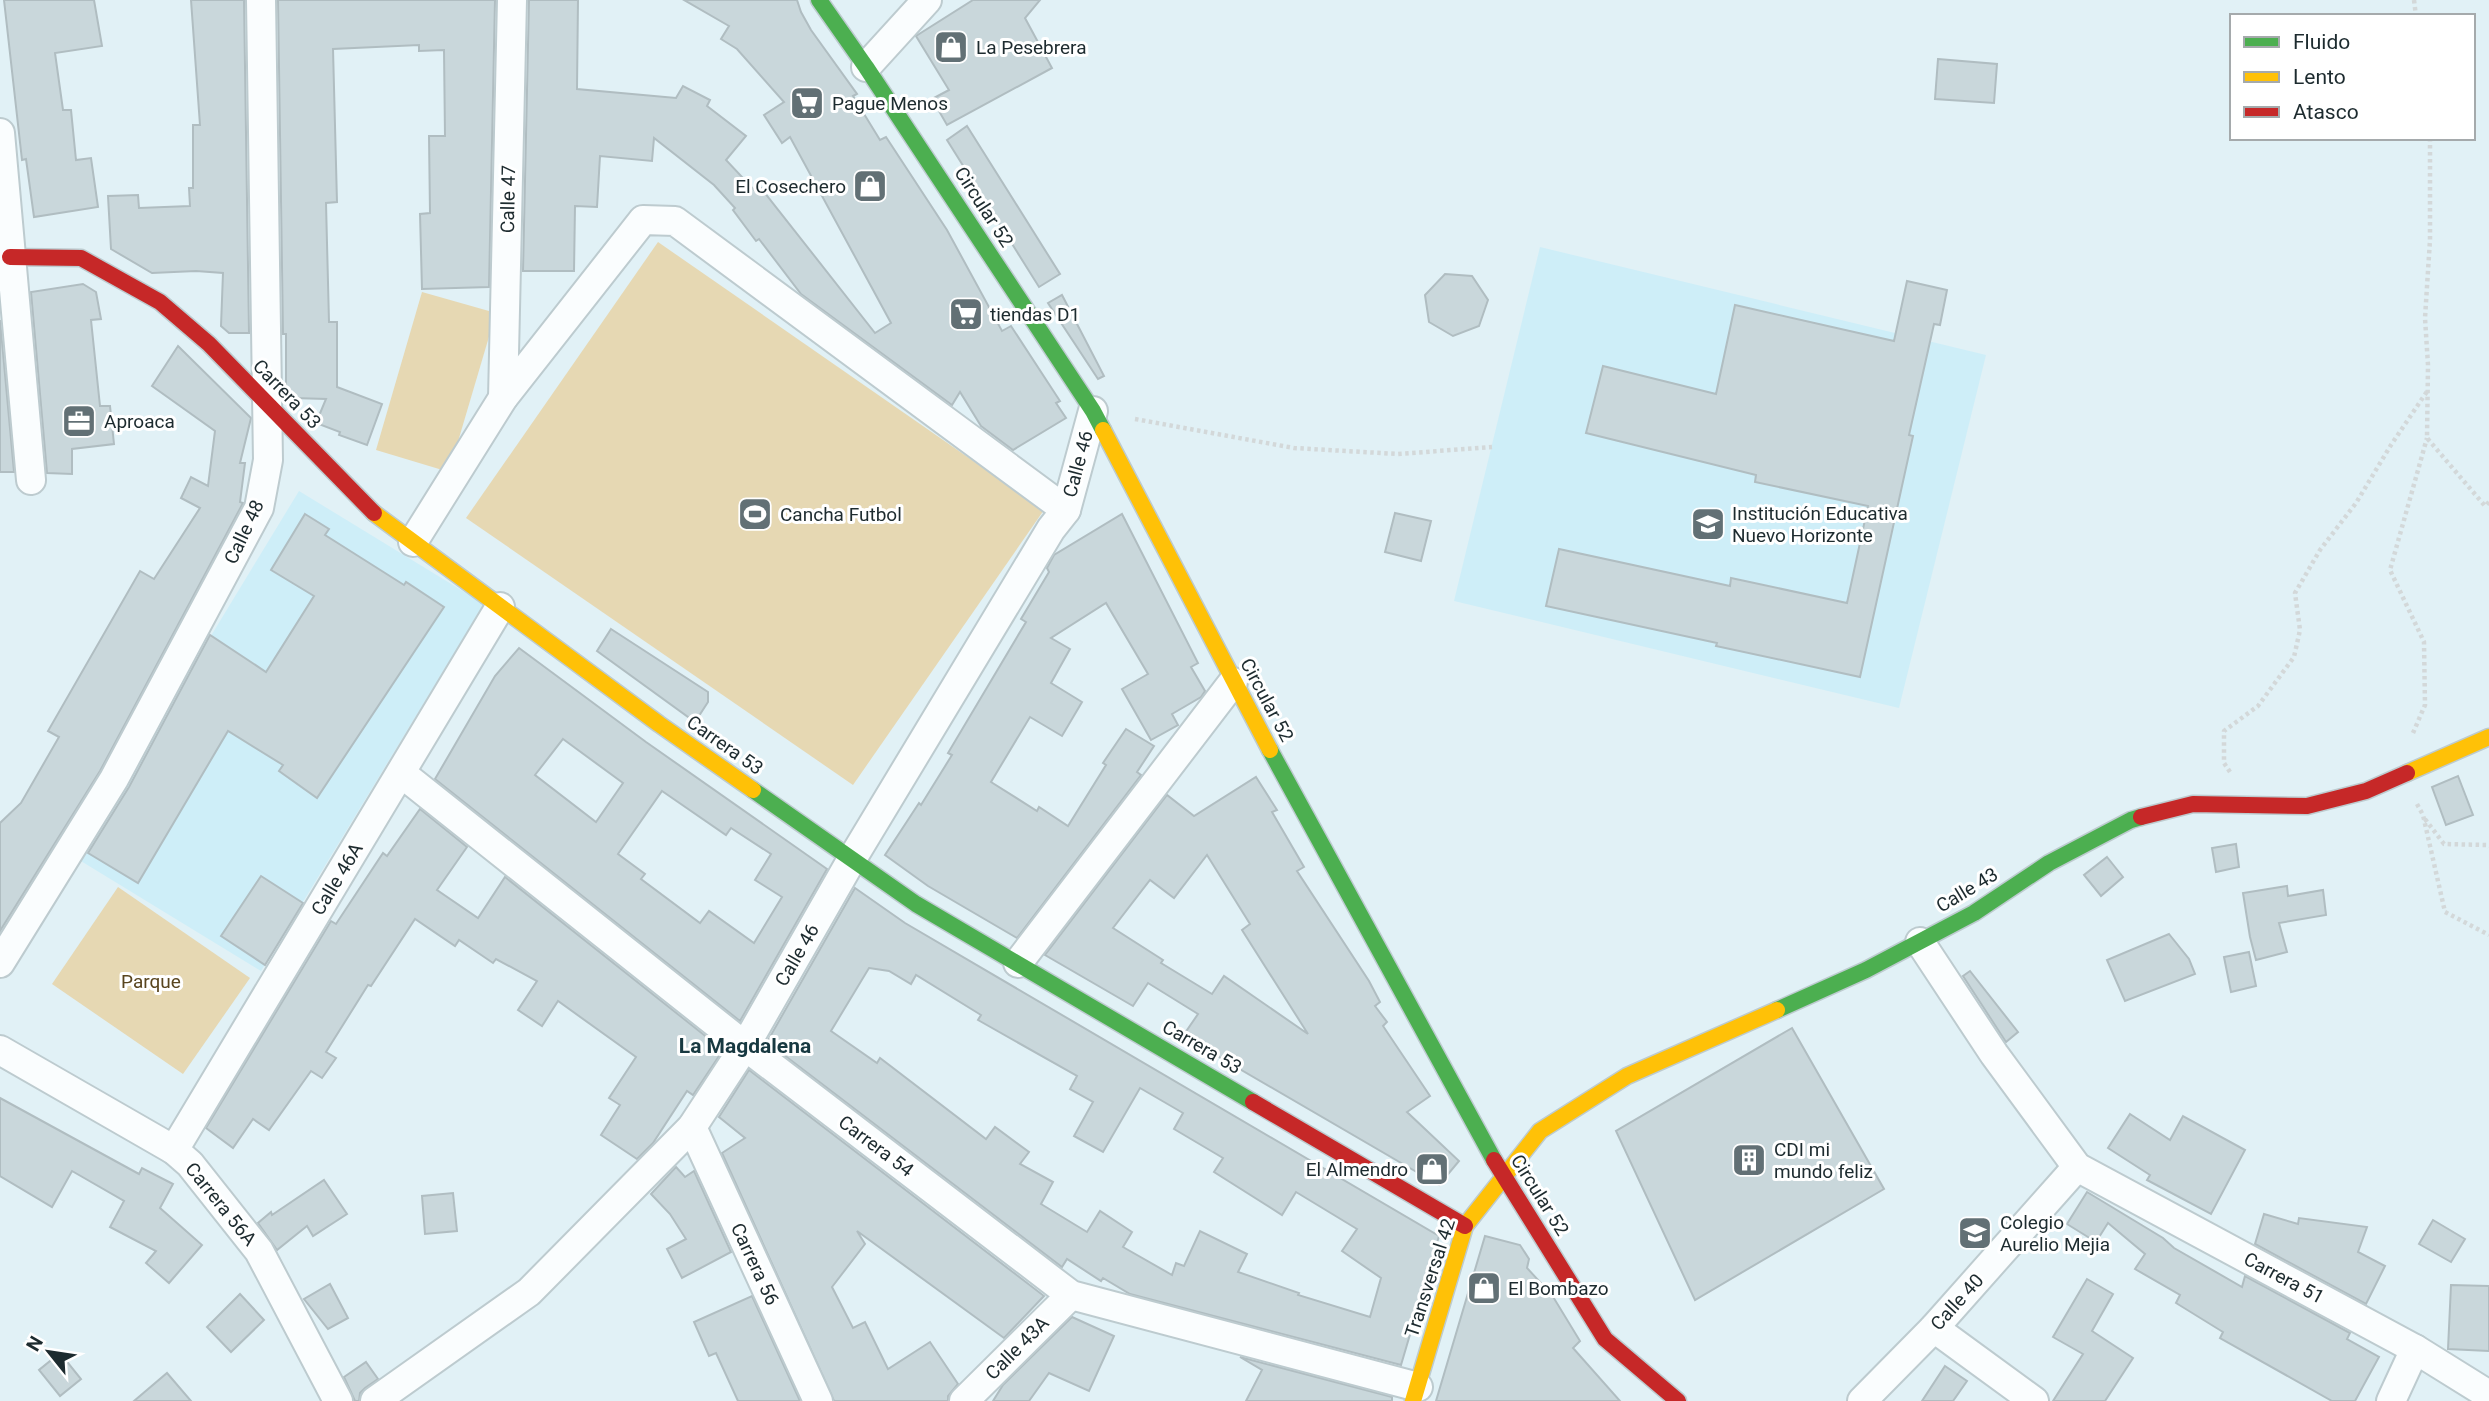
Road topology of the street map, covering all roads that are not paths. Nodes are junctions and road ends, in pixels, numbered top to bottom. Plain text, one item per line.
1 (261, 0) edge
2 (512, 0) edge
3 (927, 0) edge
4 (827, 3) edge
5 (866, 67) junction
6 (0, 134) edge
7 (10, 257) junction
8 (10, 372) edge
9 (503, 398) junction
10 (268, 404) junction
11 (1093, 411) junction
12 (31, 480) dead end
13 (1066, 510) junction
14 (413, 542) junction
15 (500, 607) junction
16 (1233, 682) junction
17 (2489, 737) edge
18 (401, 773) junction
19 (852, 859) junction
20 (1920, 942) junction
21 (0, 963) edge
22 (1018, 964) junction
23 (745, 1046) junction
24 (0, 1050) edge
25 (692, 1128) junction
26 (174, 1150) junction
27 (2077, 1167) junction
28 (1504, 1177) junction
29 (1465, 1226) junction
30 (1071, 1295) junction
31 (1934, 1328) junction
32 (2415, 1349) junction
33 (1415, 1394) edge
34 (2489, 1395) edge
35 (338, 1401) edge
36 (375, 1401) edge
37 (818, 1401) edge
38 (964, 1401) edge
39 (1678, 1401) edge
40 (1862, 1401) edge
41 (2034, 1401) edge
42 (2391, 1401) edge

1 - 10 street, Calle 48
2 - 9 street, Calle 47
3 - 5 street
4 - 5 street, Circular 52
5 - 11 street, Circular 52
6 - 7 street
7 - 8 street
7 - 10 street, Carrera 53
8 - 12 street
9 - 13 street
9 - 14 street
10 - 14 street, Carrera 53
10 - 21 street, Calle 48
11 - 13 street, Calle 46
11 - 16 street, Circular 52
13 - 19 street, Calle 46
14 - 15 street, Carrera 53
15 - 18 street, Calle 46A
15 - 19 street, Carrera 53
16 - 22 street
16 - 28 street, Circular 52
17 - 20 street, Calle 43
18 - 23 street, Carrera 54
18 - 26 street, Calle 46A
19 - 22 street, Carrera 53
19 - 23 street, Calle 46
20 - 27 street
20 - 28 street, Calle 43
22 - 29 street, Carrera 53
23 - 25 street, Calle 46
23 - 30 street, Carrera 54
24 - 26 street, Carrera 56A
25 - 36 street, Calle 46
25 - 37 street, Carrera 56
26 - 35 street, Carrera 56A
27 - 31 street, Calle 40
27 - 32 street, Carrera 51
28 - 29 street, Transversal 42
28 - 39 street, Circular 52
29 - 33 street, Transversal 42
30 - 33 street, Carrera 54
30 - 38 street, Calle 43A
31 - 40 street, Calle 40
31 - 41 street
32 - 34 street, Carrera 51
32 - 42 street

